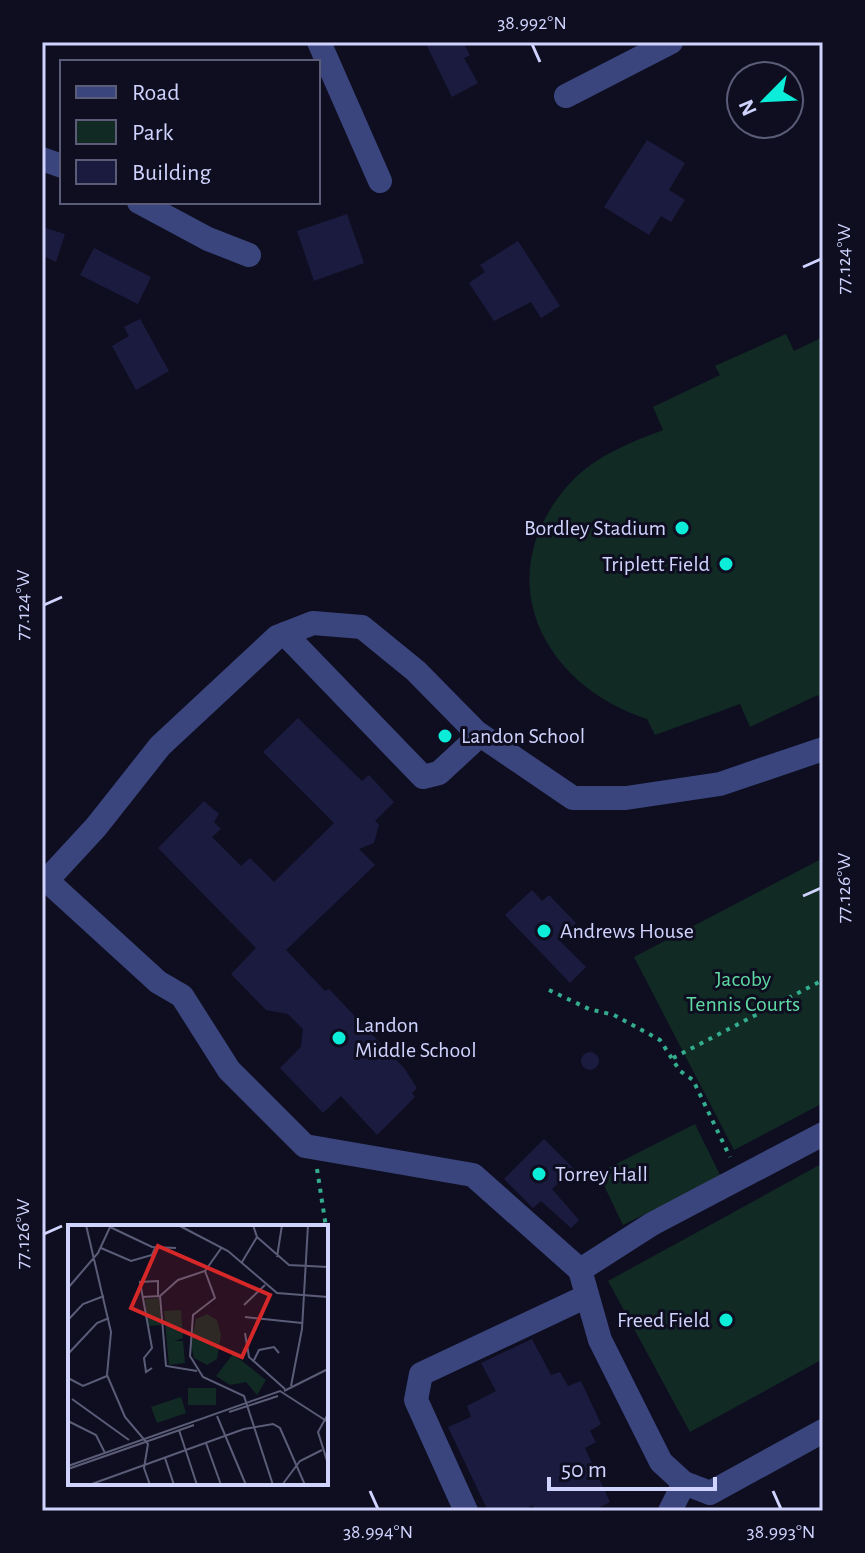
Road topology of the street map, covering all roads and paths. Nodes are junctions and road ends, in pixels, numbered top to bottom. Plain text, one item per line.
1 (319, 42) edge
2 (671, 42) edge
3 (566, 96) dead end
4 (380, 181) dead end
5 (143, 204) edge
6 (249, 255) dead end
7 (285, 634) junction
8 (480, 735) junction
9 (823, 749) edge
10 (45, 877) edge
11 (823, 980) edge
12 (549, 990) dead end
13 (673, 1058) junction
14 (823, 1134) edge
15 (316, 1159) dead end
16 (735, 1166) dead end
17 (326, 1225) edge
18 (580, 1270) junction
19 (585, 1297) junction
20 (823, 1431) edge
21 (684, 1483) junction
22 (466, 1511) edge
23 (670, 1511) edge

1 - 4 street
2 - 3 street
5 - 6 street
7 - 8 street
7 - 8 street
7 - 10 street
8 - 9 street
10 - 18 street
11 - 13 path
12 - 13 path
13 - 16 path
14 - 18 street
15 - 17 path
18 - 19 street
19 - 21 street
19 - 22 street
20 - 21 street
21 - 23 street

